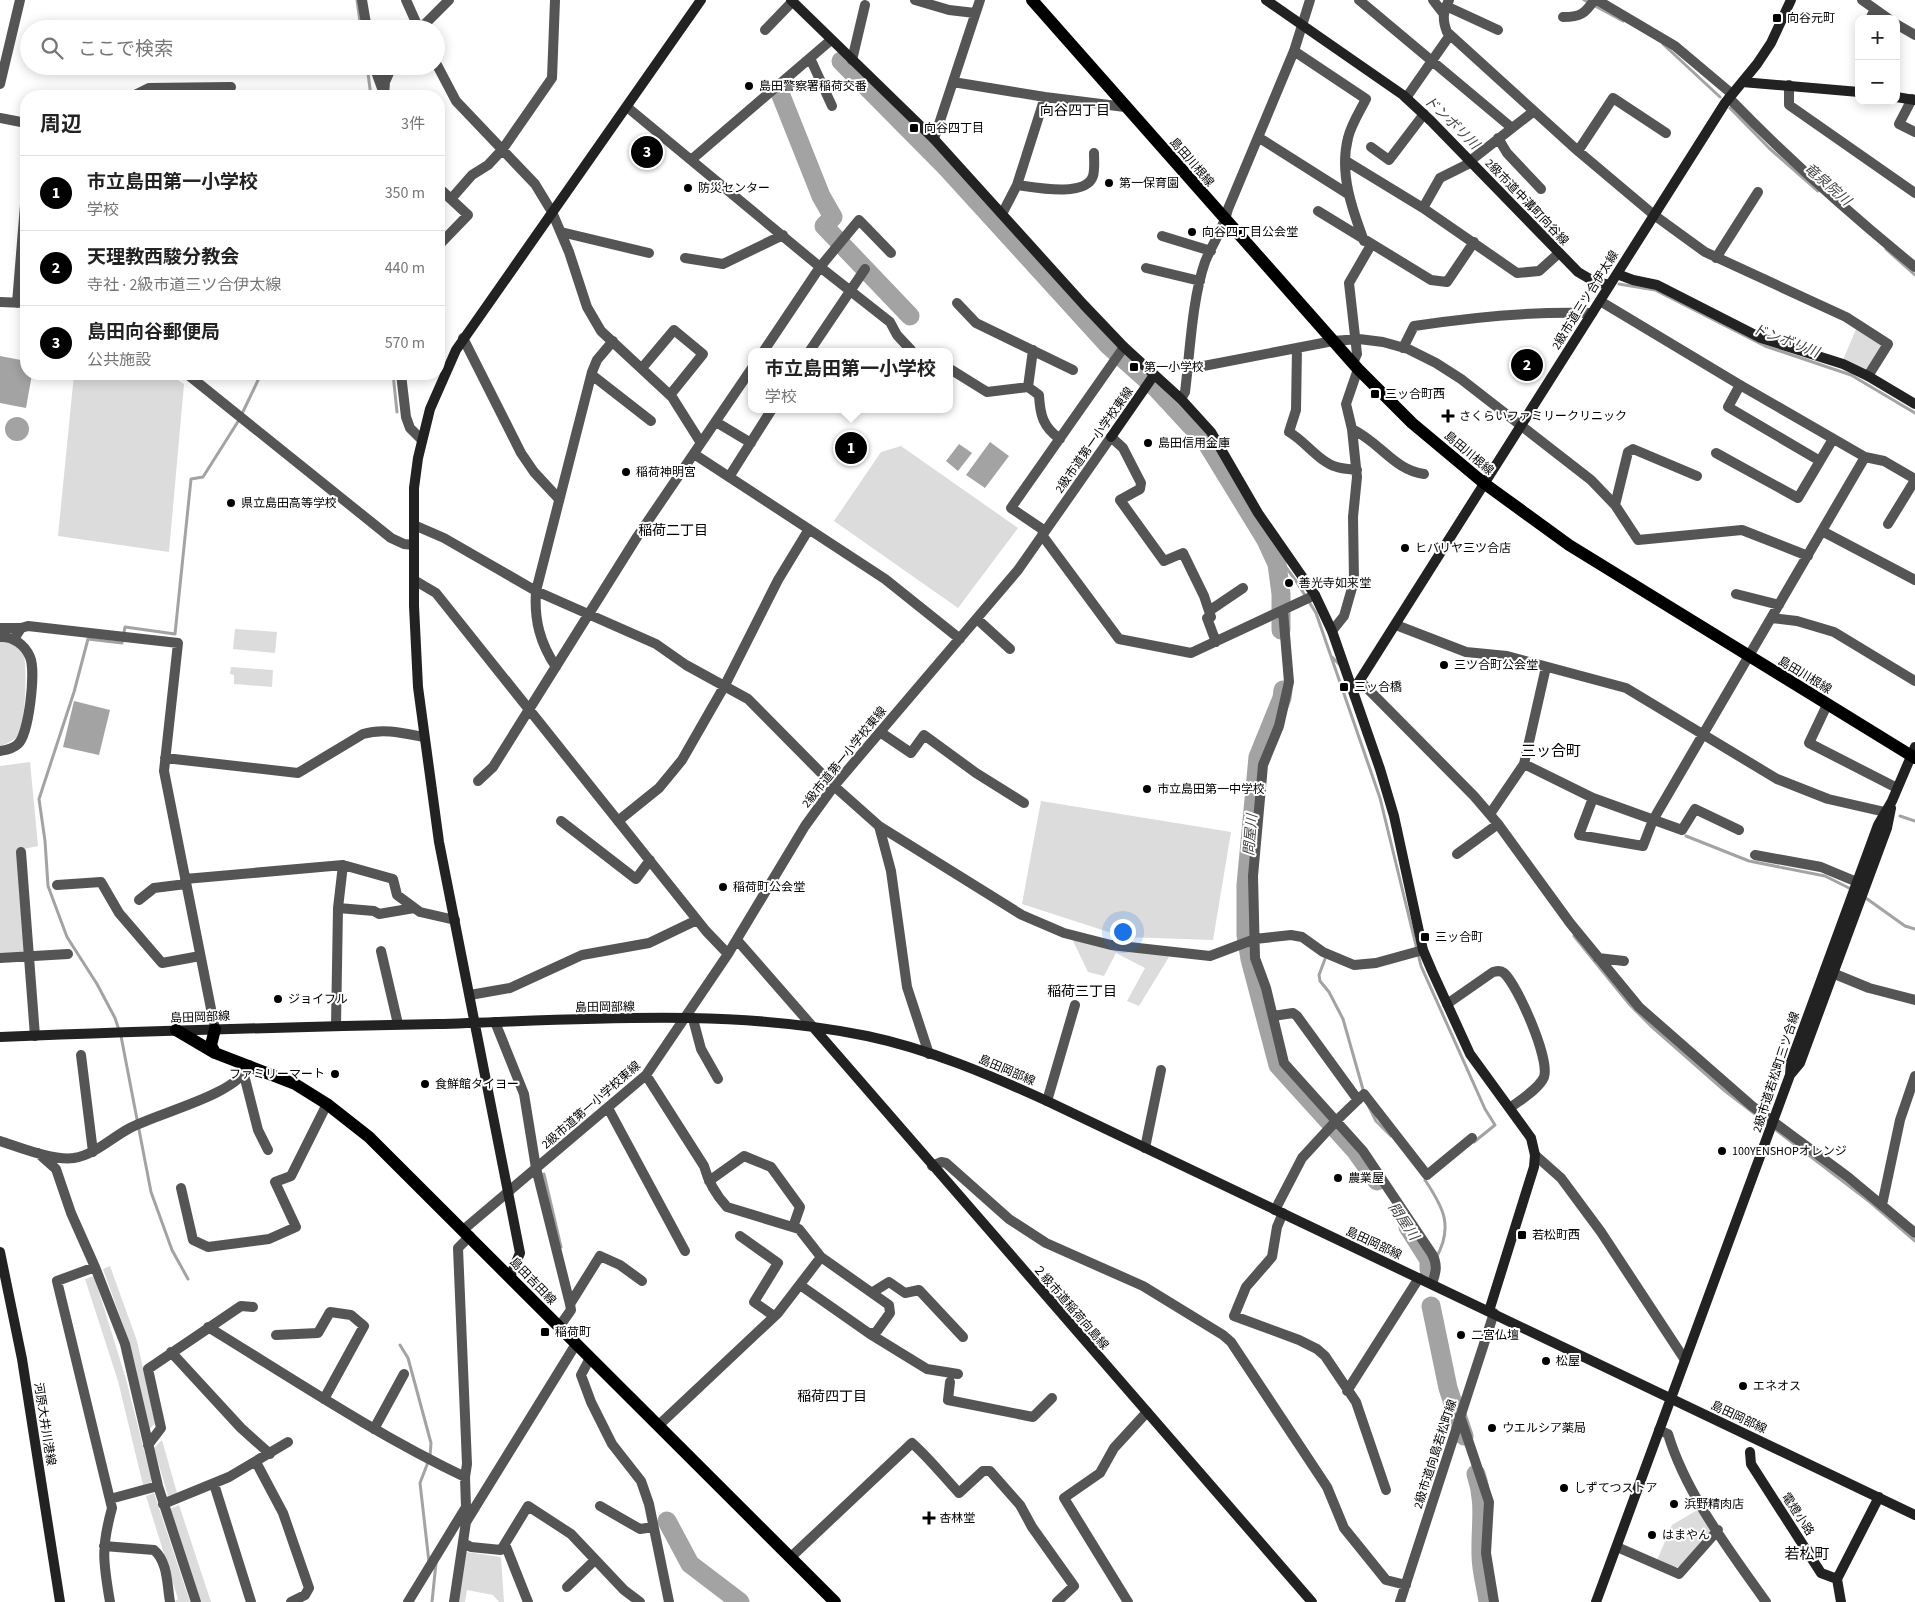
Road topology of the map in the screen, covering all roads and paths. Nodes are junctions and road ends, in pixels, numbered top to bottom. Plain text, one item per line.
1 (20, 0) edge
2 (362, 0) edge
3 (406, 0) edge
4 (449, 0) edge
5 (555, 0) edge
6 (701, 0) edge
7 (915, 0) edge
8 (980, 0) edge
9 (1032, 0) edge
10 (1266, 0) edge
11 (1310, 0) edge
12 (1359, 0) edge
13 (1433, 0) edge
14 (1791, 0) edge
15 (1862, 0) edge
16 (792, 1) edge
17 (1593, 2) edge
18 (865, 5) dead end
19 (1446, 6) edge
20 (975, 13) junction
21 (1873, 14) edge
22 (1563, 17) dead end
23 (365, 20) edge
24 (415, 20) edge
25 (428, 20) edge
26 (1303, 24) junction
27 (1900, 26) edge
28 (765, 30) dead end
29 (1498, 30) dead end
30 (1915, 34) edge
31 (1450, 35) junction
32 (831, 40) junction
33 (1294, 51) junction
34 (810, 58) junction
35 (852, 60) junction
36 (1432, 61) junction
37 (377, 75) edge
38 (388, 75) edge
39 (442, 75) edge
40 (953, 82) junction
41 (1742, 82) junction
42 (0, 84) edge
43 (1789, 86) junction
44 (230, 87) dead end
45 (145, 90) edge
46 (382, 90) edge
47 (384, 90) edge
48 (1855, 92) edge
49 (1731, 96) junction
50 (1045, 97) junction
51 (1406, 98) junction
52 (1900, 98) edge
53 (1914, 100) edge
54 (832, 106) dead end
55 (1125, 106) junction
56 (627, 107) junction
57 (1534, 111) junction
58 (1424, 114) junction
59 (0, 118) edge
60 (20, 122) edge
61 (1512, 128) junction
62 (1915, 132) edge
63 (1666, 133) dead end
64 (1258, 137) junction
65 (1498, 138) junction
66 (934, 140) junction
67 (1371, 147) dead end
68 (502, 150) junction
69 (1578, 151) junction
70 (1094, 153) dead end
71 (691, 160) junction
72 (1346, 161) junction
73 (1471, 162) junction
74 (1017, 185) junction
75 (1541, 188) dead end
76 (1758, 192) dead end
77 (1915, 193) edge
78 (445, 194) edge
79 (1348, 194) junction
80 (451, 199) junction
81 (1423, 208) junction
82 (1318, 211) dead end
83 (552, 212) junction
84 (1002, 214) junction
85 (1654, 215) junction
86 (1225, 221) junction
87 (561, 232) junction
88 (783, 235) junction
89 (1162, 236) dead end
90 (445, 239) edge
91 (1474, 242) junction
92 (1368, 243) junction
93 (1211, 251) junction
94 (649, 253) dead end
95 (891, 253) dead end
96 (1559, 253) junction
97 (685, 258) dead end
98 (1716, 258) junction
99 (1915, 266) edge
100 (820, 267) junction
101 (1146, 268) dead end
102 (865, 269) dead end
103 (1617, 274) junction
104 (1200, 282) junction
105 (1610, 285) junction
106 (849, 290) junction
107 (1600, 301) junction
108 (0, 302) edge
109 (20, 303) edge
110 (956, 303) dead end
111 (1592, 313) junction
112 (463, 338) junction
113 (1356, 340) junction
114 (613, 341) junction
115 (1333, 341) junction
116 (1124, 347) junction
117 (766, 348) edge
118 (812, 348) edge
119 (910, 348) edge
120 (1297, 348) junction
121 (1403, 348) junction
122 (1033, 350) junction
123 (1355, 366) junction
124 (642, 368) junction
125 (1188, 369) junction
126 (1073, 370) dead end
127 (953, 372) edge
128 (445, 373) edge
129 (748, 374) edge
130 (592, 375) junction
131 (1154, 376) junction
132 (1868, 376) junction
133 (199, 380) edge
134 (402, 380) edge
135 (441, 380) edge
136 (1740, 386) junction
137 (1028, 387) junction
138 (670, 394) junction
139 (1181, 399) junction
140 (1915, 404) edge
141 (770, 413) edge
142 (651, 421) dead end
143 (716, 422) junction
144 (1521, 427) junction
145 (1352, 429) junction
146 (1111, 437) junction
147 (1060, 439) junction
148 (1833, 439) junction
149 (422, 440) junction
150 (701, 443) junction
151 (751, 443) junction
152 (1716, 453) dead end
153 (694, 454) junction
154 (1865, 457) junction
155 (1820, 461) junction
156 (1357, 470) junction
157 (1424, 474) dead end
158 (1697, 476) dead end
159 (729, 477) junction
160 (1915, 479) edge
161 (1484, 484) junction
162 (559, 499) junction
163 (1615, 505) junction
164 (414, 524) junction
165 (1888, 524) dead end
166 (809, 529) junction
167 (1822, 531) junction
168 (1044, 533) junction
169 (414, 545) junction
170 (1808, 556) junction
171 (414, 580) junction
172 (1915, 580) edge
173 (1243, 588) dead end
174 (536, 591) junction
175 (1736, 594) dead end
176 (1316, 595) junction
177 (1779, 606) junction
178 (1209, 610) junction
179 (1283, 611) junction
180 (588, 615) junction
181 (1772, 618) junction
182 (977, 619) junction
183 (1396, 625) junction
184 (0, 628) edge
185 (22, 628) junction
186 (1332, 631) junction
187 (0, 637) edge
188 (14, 639) junction
189 (960, 639) junction
190 (1216, 642) junction
191 (1010, 649) dead end
192 (1749, 657) junction
193 (556, 667) junction
194 (1546, 667) junction
195 (1360, 681) junction
196 (1915, 681) edge
197 (725, 685) junction
198 (1354, 691) junction
199 (1827, 705) junction
200 (530, 709) junction
201 (880, 732) junction
202 (1704, 734) junction
203 (424, 737) junction
204 (0, 751) edge
205 (1913, 753) edge
206 (165, 758) junction
207 (1524, 764) junction
208 (478, 781) dead end
209 (834, 786) junction
210 (1897, 788) junction
211 (1594, 798) junction
212 (1892, 801) junction
213 (1024, 804) dead end
214 (1885, 812) junction
215 (1490, 814) junction
216 (618, 820) junction
217 (1653, 820) junction
218 (562, 821) dead end
219 (1498, 824) junction
220 (879, 826) junction
221 (1739, 830) dead end
222 (21, 852) dead end
223 (1457, 854) dead end
224 (1755, 855) dead end
225 (650, 860) junction
226 (343, 865) junction
227 (185, 882) junction
228 (1857, 882) junction
229 (57, 885) dead end
230 (139, 900) dead end
231 (338, 908) junction
232 (414, 908) junction
233 (455, 920) junction
234 (697, 920) junction
235 (1255, 939) junction
236 (737, 940) junction
237 (1423, 950) junction
238 (381, 952) dead end
239 (68, 954) dead end
240 (728, 954) junction
241 (29, 956) junction
242 (200, 956) junction
243 (0, 958) edge
244 (1598, 958) junction
245 (1624, 961) dead end
246 (1829, 971) junction
247 (470, 995) junction
248 (1915, 1000) edge
249 (1447, 1004) junction
250 (1075, 1005) dead end
251 (1273, 1016) junction
252 (689, 1018) junction
253 (475, 1022) junction
254 (495, 1022) junction
255 (398, 1024) junction
256 (336, 1026) junction
257 (813, 1027) junction
258 (215, 1029) junction
259 (176, 1030) junction
260 (35, 1036) junction
261 (0, 1037) edge
262 (215, 1053) junction
263 (929, 1054) junction
264 (81, 1055) dead end
265 (247, 1070) junction
266 (1162, 1070) dead end
267 (646, 1074) junction
268 (1915, 1076) edge
269 (718, 1079) dead end
270 (1358, 1100) junction
271 (1047, 1101) junction
272 (327, 1104) junction
273 (608, 1108) junction
274 (1510, 1108) junction
275 (1336, 1121) junction
276 (1773, 1122) junction
277 (1472, 1138) dead end
278 (0, 1141) edge
279 (1145, 1148) junction
280 (268, 1150) dead end
281 (93, 1152) junction
282 (38, 1153) junction
283 (1535, 1155) junction
284 (932, 1166) junction
285 (536, 1168) junction
286 (709, 1181) junction
287 (181, 1188) dead end
288 (509, 1191) junction
289 (1882, 1205) junction
290 (1279, 1211) junction
291 (793, 1227) junction
292 (466, 1233) junction
293 (1915, 1233) edge
294 (740, 1236) dead end
295 (685, 1251) dead end
296 (0, 1252) edge
297 (821, 1257) junction
298 (96, 1267) junction
299 (510, 1277) junction
300 (1420, 1278) junction
301 (642, 1281) dead end
302 (1432, 1284) junction
303 (800, 1285) junction
304 (873, 1292) junction
305 (570, 1304) junction
306 (253, 1306) dead end
307 (1491, 1312) junction
308 (774, 1316) junction
309 (208, 1327) junction
310 (559, 1327) junction
311 (870, 1334) junction
312 (276, 1335) dead end
313 (963, 1336) dead end
314 (576, 1344) junction
315 (171, 1352) junction
316 (590, 1358) junction
317 (1685, 1360) junction
318 (404, 1374) dead end
319 (958, 1374) dead end
320 (950, 1382) dead end
321 (1346, 1391) junction
322 (1052, 1398) dead end
323 (324, 1399) junction
324 (1671, 1399) junction
325 (1147, 1412) junction
326 (1460, 1416) junction
327 (658, 1425) junction
328 (374, 1429) junction
329 (1659, 1430) junction
330 (288, 1442) dead end
331 (148, 1445) junction
332 (1750, 1452) dead end
333 (270, 1454) junction
334 (256, 1462) junction
335 (464, 1477) junction
336 (214, 1484) junction
337 (158, 1486) junction
338 (1386, 1490) dead end
339 (1879, 1497) junction
340 (110, 1499) junction
341 (163, 1504) junction
342 (600, 1506) dead end
343 (467, 1514) junction
344 (1915, 1515) edge
345 (653, 1527) junction
346 (1718, 1530) junction
347 (463, 1543) junction
348 (505, 1544) junction
349 (104, 1546) junction
350 (1617, 1546) junction
351 (791, 1557) junction
352 (595, 1560) junction
353 (1837, 1579) junction
354 (1406, 1585) junction
355 (567, 1587) dead end
356 (1762, 1601) edge
357 (60, 1602) edge
358 (110, 1602) edge
359 (170, 1602) edge
360 (196, 1602) edge
361 (251, 1602) edge
362 (291, 1602) edge
363 (408, 1602) edge
364 (454, 1602) edge
365 (528, 1602) edge
366 (640, 1602) edge
367 (669, 1602) edge
368 (835, 1602) edge
369 (1058, 1602) edge
370 (1128, 1602) edge
371 (1312, 1602) edge
372 (1400, 1602) edge
373 (1494, 1602) edge
374 (1596, 1602) edge
375 (1841, 1602) edge

1 - 42 street
2 - 23 street
3 - 24 street
4 - 25 street
5 - 68 street
6 - 56 street
7 - 20 street
8 - 20 street
9 - 55 main road, 島田川根線
10 - 26 street, 2級市道中溝町向谷線
11 - 26 street
12 - 36 street
13 - 19 street
14 - 41 street, 2級市道三ツ合伊太線
15 - 21 street
16 - 28 street
16 - 32 street
17 - 22 street
17 - 49 street
18 - 35 street
19 - 29 street
19 - 31 street
20 - 40 street
26 - 33 street
26 - 51 street, 2級市道中溝町向谷線
27 - 30 street
31 - 36 street
31 - 57 street
32 - 34 street
32 - 35 street
33 - 64 street
33 - 72 street
34 - 54 street
34 - 71 street
35 - 66 street
36 - 51 street
36 - 61 street
37 - 46 street
38 - 47 street
39 - 68 street
40 - 50 street
40 - 66 street
41 - 43 street
41 - 49 street, 2級市道三ツ合伊太線
43 - 48 street
43 - 77 street
44 - 45 street
49 - 85 street, 2級市道三ツ合伊太線
49 - 99 street
50 - 55 street
50 - 74 street
51 - 58 street, 2級市道中溝町向谷線
52 - 53 street
53 - 62 street
55 - 86 main road, 島田川根線
56 - 71 street
56 - 83 street
57 - 61 street
57 - 69 street
58 - 67 street
58 - 73 street, 2級市道中溝町向谷線
59 - 60 street
61 - 65 street
63 - 69 street
64 - 79 street
64 - 86 street
65 - 73 street
65 - 75 street
66 - 84 street
68 - 80 street
68 - 83 street
69 - 85 street
70 - 74 street
71 - 88 street
72 - 79 street
72 - 81 street
73 - 81 street
73 - 96 street, 2級市道中溝町向谷線
74 - 84 street
76 - 98 street
78 - 80 street
79 - 92 street
80 - 90 street
81 - 91 street
82 - 92 street
83 - 87 street
83 - 112 street
84 - 116 street
85 - 98 street
85 - 103 street, 2級市道三ツ合伊太線
86 - 93 street
86 - 115 main road, 島田川根線
87 - 94 street
87 - 114 street
88 - 97 street
88 - 100 street
89 - 93 street
91 - 92 street
91 - 96 street
92 - 113 street
93 - 104 street
95 - 100 street
96 - 105 street, 2級市道中溝町向谷線
98 - 132 street
100 - 106 street
100 - 117 street
101 - 104 street
102 - 106 street
103 - 105 street, 2級市道三ツ合伊太線
103 - 132 street
104 - 125 street
105 - 107 street, 2級市道三ツ合伊太線
106 - 118 street
106 - 119 street
107 - 111 street, 2級市道三ツ合伊太線
107 - 136 street
108 - 109 street
110 - 122 street
111 - 121 street
111 - 144 street, 2級市道三ツ合伊太線
112 - 128 street
112 - 162 street
113 - 115 street
113 - 121 street
113 - 123 street
114 - 124 street
114 - 130 street
115 - 120 street
115 - 123 main road, 島田川根線
116 - 131 street
116 - 147 street
120 - 125 street
120 - 156 street
121 - 144 street
122 - 126 street
122 - 137 street
123 - 145 street
123 - 161 main road, 島田川根線
124 - 138 street
124 - 138 street
125 - 139 street
127 - 137 street
129 - 143 street
130 - 142 street
130 - 162 street
131 - 139 street
131 - 146 street, 2級市道第一小学校東線
132 - 140 street
133 - 169 street
134 - 149 street
135 - 149 street
136 - 148 street
136 - 155 street
137 - 147 street
138 - 150 street
139 - 176 street
141 - 151 street
143 - 150 street
143 - 151 street
144 - 161 street, 2級市道三ツ合伊太線
144 - 163 street
145 - 156 street
145 - 157 street
146 - 168 street, 2級市道第一小学校東線
146 - 178 street
147 - 168 street
148 - 154 street
148 - 155 street
149 - 164 street
150 - 153 street
151 - 159 street
152 - 155 street
153 - 159 street
153 - 180 street
154 - 160 street
154 - 167 street
156 - 186 street
158 - 163 street
159 - 166 street
160 - 165 street
161 - 183 street, 2級市道三ツ合伊太線
161 - 192 main road, 島田川根線
162 - 174 street
163 - 170 street
164 - 169 street
164 - 174 street
166 - 189 street
166 - 197 street
167 - 170 street
167 - 172 street
168 - 182 street, 2級市道第一小学校東線
168 - 190 street
169 - 171 street
170 - 177 street
171 - 200 street
171 - 203 street
173 - 178 street
174 - 180 street
174 - 193 street
175 - 177 street
176 - 179 street
176 - 186 street
177 - 181 street
178 - 190 street
179 - 190 street
179 - 235 street
180 - 193 street
180 - 197 street
181 - 192 street
181 - 196 street
182 - 189 street, 2級市道第一小学校東線
182 - 191 street
183 - 194 street
183 - 195 street, 2級市道三ツ合伊太線
184 - 185 street
185 - 188 street
185 - 206 street
186 - 198 street
187 - 188 street
188 - 204 street
189 - 201 street, 2級市道第一小学校東線
192 - 199 main road, 島田川根線
192 - 202 street
193 - 200 street
194 - 202 street
194 - 207 street
195 - 198 street, 2級市道三ツ合伊太線
195 - 215 street
197 - 209 street
197 - 216 street
198 - 237 street
199 - 205 main road, 島田川根線
199 - 210 street
200 - 208 street
200 - 216 street
201 - 209 street, 2級市道第一小学校東線
201 - 213 street
202 - 214 street
202 - 217 street
203 - 206 street
203 - 233 street
205 - 210 street, 2級市道若松町三ツ合線
206 - 227 street
207 - 211 street
207 - 215 street
209 - 220 street
209 - 236 street, 2級市道第一小学校東線
210 - 212 street, 2級市道若松町三ツ合線
211 - 217 street
211 - 217 street
212 - 214 street, 2級市道若松町三ツ合線
212 - 246 street
214 - 228 street, 2級市道若松町三ツ合線
215 - 219 street
216 - 225 street
217 - 221 street
218 - 225 street
219 - 223 street
219 - 244 street
220 - 235 street
220 - 263 street
222 - 241 street
224 - 228 street
225 - 234 street
226 - 227 street
226 - 231 street
226 - 232 street
227 - 230 street
227 - 242 street
228 - 246 street, 2級市道若松町三ツ合線
229 - 242 street
231 - 232 street
231 - 256 street
232 - 233 street
233 - 247 street
234 - 240 street
234 - 247 street
235 - 237 street
235 - 251 street
236 - 240 street, 2級市道第一小学校東線
236 - 257 street
237 - 249 street
238 - 255 street
239 - 241 street
240 - 252 street, 2級市道第一小学校東線
241 - 243 street
241 - 260 street
242 - 258 street
244 - 245 street
244 - 276 street
246 - 248 street
246 - 276 street, 2級市道若松町三ツ合線
247 - 253 street
249 - 274 street
249 - 274 street
250 - 271 street
251 - 270 street
251 - 275 street
252 - 254 street, 島田岡部線
252 - 257 street, 島田岡部線
252 - 267 street, 2級市道第一小学校東線
252 - 269 street
253 - 254 street, 島田岡部線
253 - 255 street, 島田岡部線
253 - 288 street
254 - 285 street
255 - 256 street, 島田岡部線
256 - 258 street, 島田岡部線
257 - 263 street, 島田岡部線
257 - 284 street, ２級市道稲荷向島線
258 - 259 street, 島田岡部線
258 - 262 main road
259 - 260 street, 島田岡部線
259 - 262 main road, 島田吉田線
260 - 261 street, 島田岡部線
262 - 265 main road, 島田吉田線
263 - 271 street, 島田岡部線
264 - 281 street
265 - 272 main road, 島田吉田線
265 - 280 street
265 - 281 street
266 - 279 street
267 - 273 street, 2級市道第一小学校東線
267 - 286 street
268 - 289 street
270 - 275 street
270 - 277 street
271 - 279 street, 島田岡部線
272 - 287 street
272 - 292 main road, 島田吉田線
273 - 285 street, 2級市道第一小学校東線
273 - 295 street
274 - 283 street
275 - 290 street
275 - 302 street
276 - 289 street
276 - 317 street, 2級市道若松町三ツ合線
278 - 282 street
279 - 290 street, 島田岡部線
281 - 282 street
282 - 298 street
283 - 307 street
283 - 317 street
284 - 325 street, ２級市道稲荷向島線
284 - 354 street
285 - 288 street, 2級市道第一小学校東線
285 - 305 street
286 - 291 street
286 - 291 street
288 - 292 street, 2級市道第一小学校東線
288 - 299 street
289 - 293 street
290 - 300 street, 島田岡部線
290 - 321 street
291 - 297 street
292 - 299 main road, 島田吉田線
292 - 335 street, 2級市道第一小学校東線
294 - 308 street
296 - 357 street, 河原大井川港線
297 - 303 street
297 - 304 street
298 - 331 street
298 - 340 street
299 - 310 main road, 島田吉田線
300 - 302 street, 島田岡部線
300 - 321 street
301 - 305 street
302 - 307 street, 島田岡部線
303 - 308 street
303 - 311 street
304 - 311 street
304 - 313 street
305 - 310 street
306 - 309 street
307 - 324 street, 島田岡部線
307 - 326 street, 2級市道向島若松町線
308 - 327 street
309 - 315 street
309 - 323 street
310 - 314 main road, 島田吉田線
311 - 319 street
312 - 323 street
314 - 316 main road, 島田吉田線
314 - 343 street
315 - 331 street
315 - 333 street
316 - 327 main road, 島田吉田線
316 - 345 street
317 - 324 street, 2級市道若松町三ツ合線
318 - 328 street
320 - 322 street
321 - 338 street
323 - 328 street
324 - 329 street, 2級市道若松町三ツ合線
324 - 339 street, 島田岡部線
325 - 370 street
325 - 371 street, ２級市道稲荷向島線
326 - 354 street, 2級市道向島若松町線
326 - 373 street
327 - 351 main road, 島田吉田線
328 - 335 street
329 - 346 street
329 - 350 street, 2級市道若松町三ツ合線
330 - 333 street
331 - 337 street
332 - 353 street, 電燈小路
333 - 334 street
334 - 336 street
334 - 362 street
335 - 343 street, 2級市道第一小学校東線
336 - 341 street
336 - 361 street
337 - 340 street
337 - 341 street
339 - 344 street, 島田岡部線
339 - 353 street
340 - 349 street
341 - 360 street
342 - 345 street
343 - 347 street
343 - 363 street
345 - 367 street
346 - 350 street
346 - 356 street
347 - 348 street
347 - 364 street
348 - 352 street
348 - 365 street
349 - 358 street
349 - 359 street
350 - 374 street, 2級市道若松町三ツ合線
351 - 368 main road, 島田吉田線
351 - 369 street
352 - 355 street
352 - 366 street
353 - 375 street
354 - 372 street, 2級市道向島若松町線

